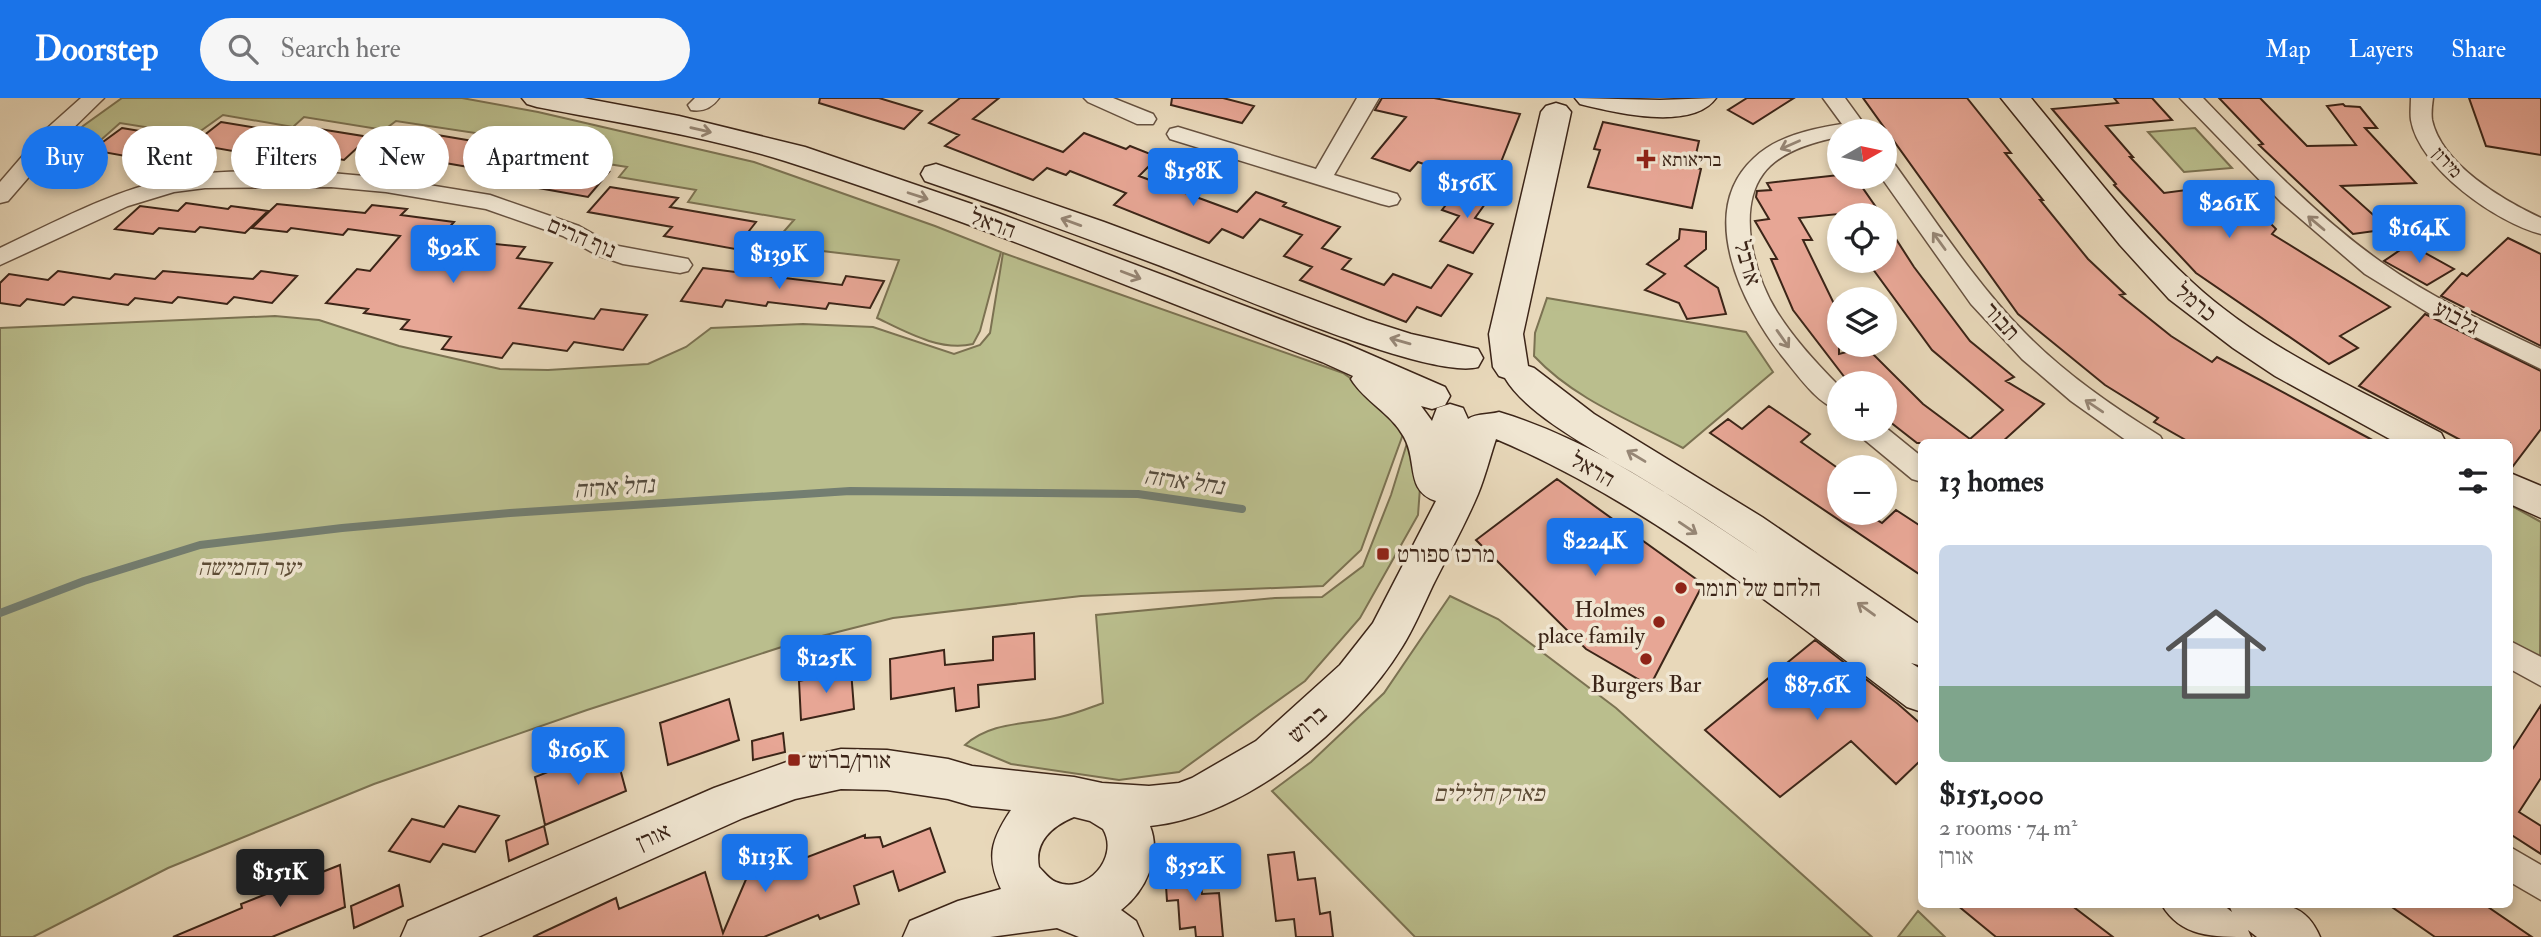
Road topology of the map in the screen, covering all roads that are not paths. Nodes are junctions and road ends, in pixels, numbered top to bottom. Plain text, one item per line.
1 (93, 98) edge
2 (102, 98) edge
3 (537, 98) edge
4 (660, 98) edge
5 (1095, 98) edge
6 (1368, 98) edge
7 (1589, 98) edge
8 (1701, 98) edge
9 (1834, 98) edge
10 (2016, 98) edge
11 (2191, 98) edge
12 (2422, 98) edge
13 (704, 102) edge
14 (1546, 105) edge
15 (1849, 119) edge
16 (1145, 120) dead end
17 (65, 124) junction
18 (1178, 134) dead end
19 (1827, 135) edge
20 (1322, 177) junction
21 (1897, 183) edge
22 (0, 196) edge
23 (1389, 199) dead end
24 (2541, 227) edge
25 (0, 257) edge
26 (680, 265) dead end
27 (1510, 310) junction
28 (1334, 353) junction
29 (1469, 357) junction
30 (2541, 360) edge
31 (1516, 372) junction
32 (1827, 388) edge
33 (1466, 416) junction
34 (2145, 439) edge
35 (2421, 439) edge
36 (1884, 441) edge
37 (1918, 469) edge
38 (2513, 488) edge
39 (1434, 500) junction
40 (2541, 503) edge
41 (1388, 635) junction
42 (1918, 646) edge
43 (2513, 656) edge
44 (2541, 673) edge
45 (1918, 691) edge
46 (972, 786) junction
47 (1208, 792) junction
48 (1089, 800) junction
49 (1015, 851) junction
50 (2513, 865) edge
51 (1128, 868) junction
52 (2541, 884) edge
53 (1061, 906) junction
54 (2190, 908) edge
55 (2257, 908) edge
56 (425, 937) edge
57 (927, 937) edge
58 (1119, 937) edge
59 (1131, 937) edge
60 (2227, 937) edge
61 (2296, 937) edge

1 - 17 street
2 - 17 street
3 -> 28 main road, הראל
4 - 13 main road, הראל
5 - 16 street
6 - 20 street
7 - 8 main road
7 - 14 main road
9 - 15 street
10 - 35 main road, כרמל
30 -> 11 street, גלבוע
12 - 24 street, מירון
29 -> 13 main road, הראל
14 - 27 main road
17 - 22 street
18 - 20 street
19 -> 32 street, ארבל
20 - 23 street
34 -> 21 street, תבור
25 - 26 street, נוף הרים
27 - 29 main road
27 - 31 main road
28 - 33 main road, הראל
28 - 39 main road
29 - 31 main road
29 - 33 main road
31 - 33 main road
42 -> 31 main road, הראל
33 - 39 main road, ברוש
33 - 41 main road, ברוש
33 -> 45 main road, הראל
36 - 37 street
38 - 40 main road
39 - 41 main road, ברוש
41 - 47 main road, ברוש
43 - 44 street
46 - 48 main road, אורן
46 - 49 main road, אורן
46 - 56 main road, אורן
47 - 48 main road, ברוש
47 - 51 main road, ברוש
48 - 49 main road
48 - 51 main road
49 - 53 main road
50 - 52 street
51 - 53 main road
51 - 59 main road
53 - 57 main road
53 - 58 main road
54 - 60 main road
55 - 61 main road

